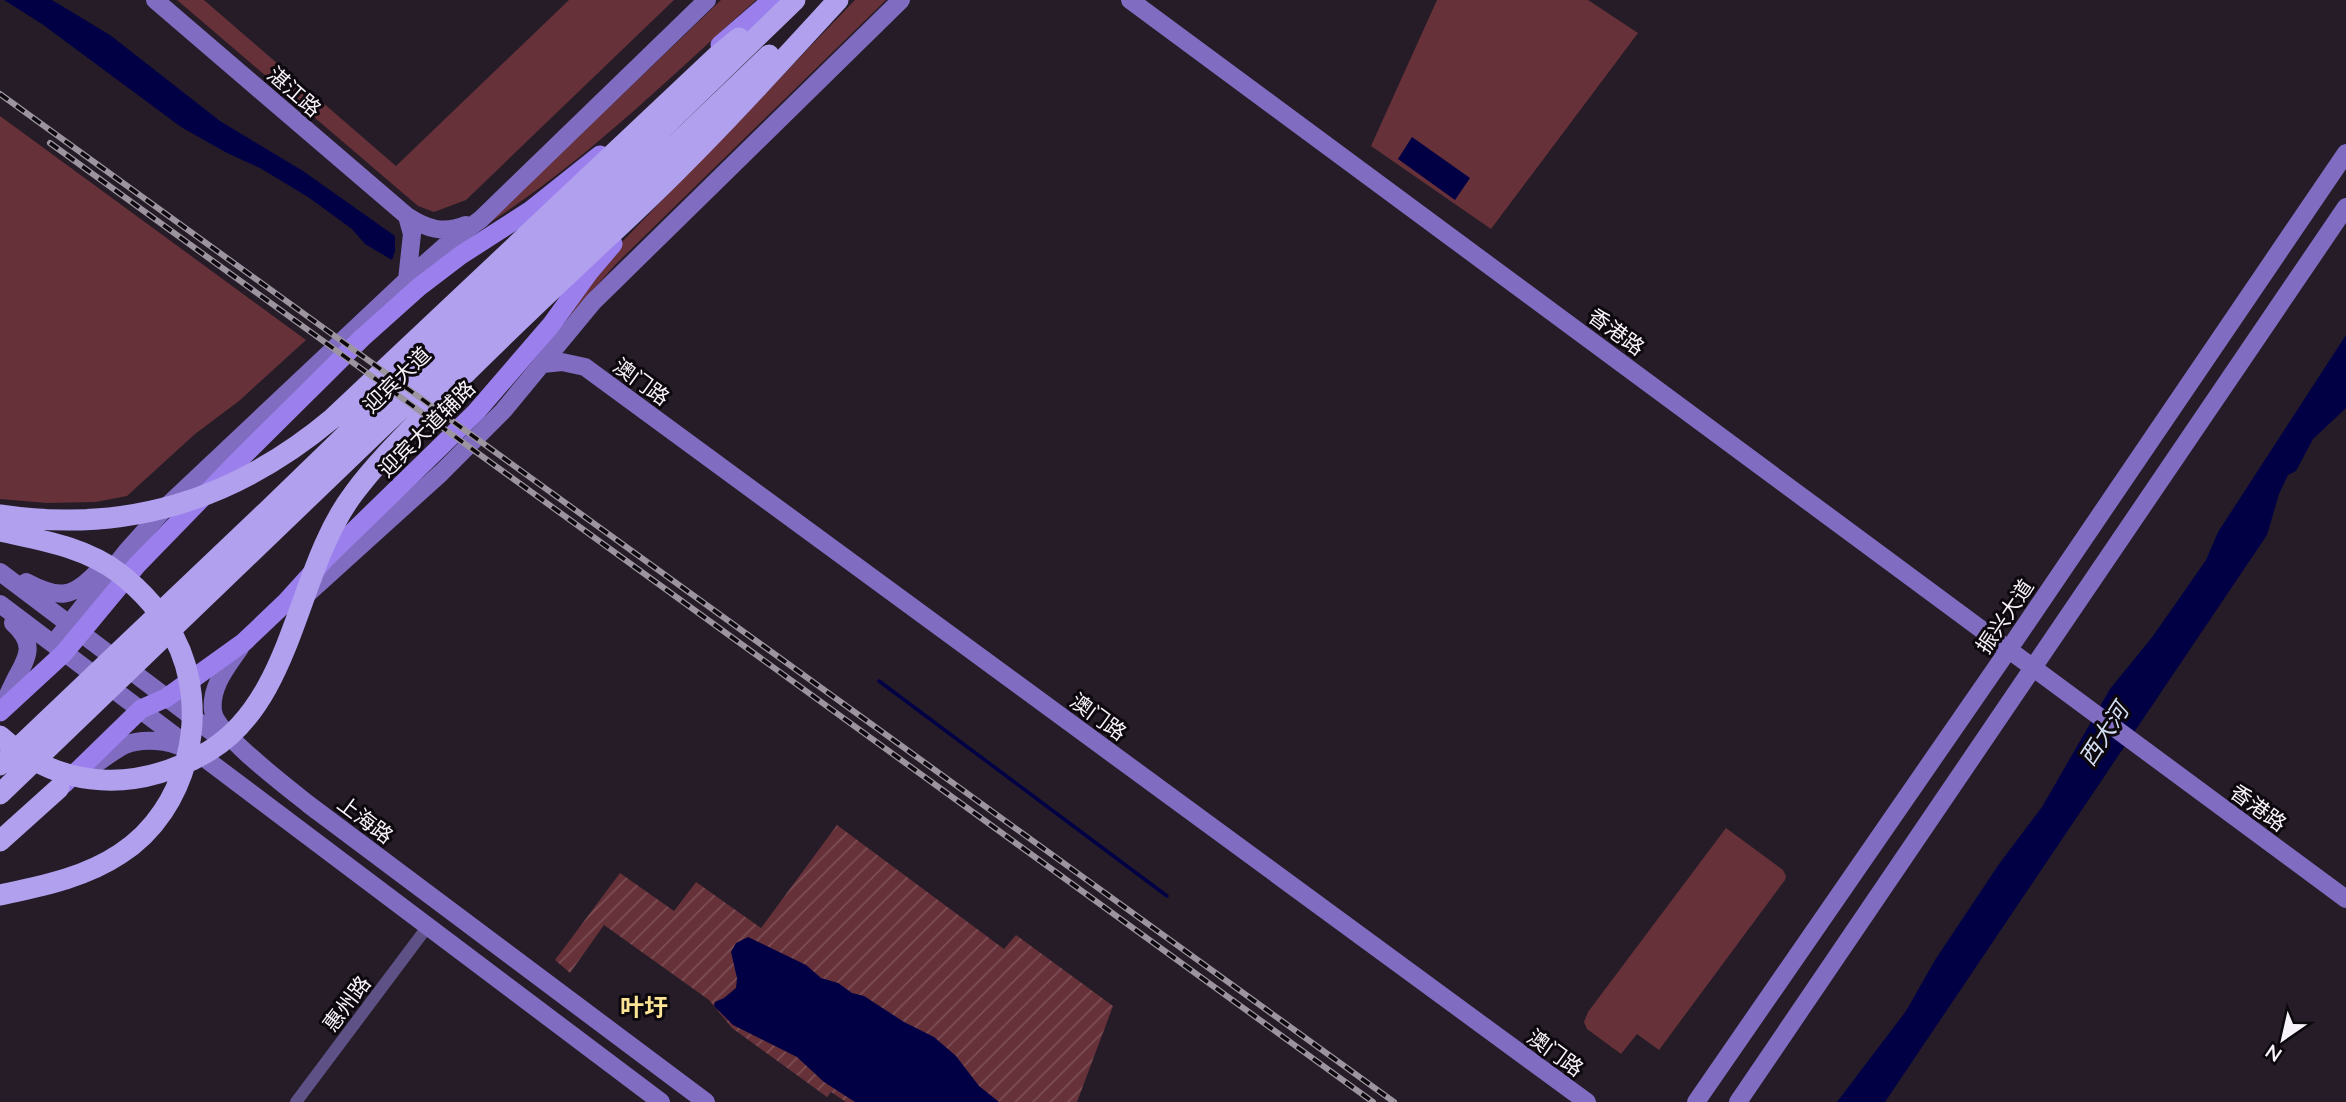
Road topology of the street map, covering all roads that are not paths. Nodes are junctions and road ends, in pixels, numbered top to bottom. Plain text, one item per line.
1 (155, 0) edge
2 (707, 0) edge
3 (772, 0) edge
4 (787, 0) edge
5 (795, 0) edge
6 (826, 0) edge
7 (838, 0) edge
8 (849, 0) edge
9 (901, 0) edge
10 (1130, 0) edge
11 (2346, 153) edge
12 (2346, 207) edge
13 (407, 216) junction
14 (481, 219) junction
15 (407, 280) junction
16 (571, 331) junction
17 (543, 364) junction
18 (585, 367) junction
19 (228, 448) junction
20 (0, 515) edge
21 (273, 519) junction
22 (0, 531) edge
23 (0, 564) edge
24 (0, 572) edge
25 (0, 604) edge
26 (0, 611) edge
27 (73, 629) junction
28 (244, 642) junction
29 (58, 648) junction
30 (2009, 649) junction
31 (2032, 667) junction
32 (166, 698) junction
33 (141, 709) junction
34 (0, 712) edge
35 (0, 736) edge
36 (0, 765) edge
37 (60, 788) junction
38 (0, 794) edge
39 (317, 811) junction
40 (302, 831) junction
41 (0, 841) edge
42 (0, 850) edge
43 (0, 895) edge
44 (2346, 900) edge
45 (428, 926) junction
46 (660, 1067) junction
47 (654, 1097) edge
48 (296, 1102) edge
49 (706, 1102) edge
50 (1587, 1102) edge
51 (1696, 1102) edge
52 (1738, 1102) edge

1 - 13 street, 湛江路
2 - 14 street
3 - 27 main road
4 - 20 highway
5 - 21 highway, 迎宾大道
6 - 21 highway, 迎宾大道
7 - 35 highway
8 - 28 main road, 迎宾大道辅路
9 - 16 street
10 - 30 street, 香港路
11 - 30 street, 振兴大道
12 - 31 street
13 - 14 street, 湛江路
13 - 15 street
14 - 15 street
15 - 19 street
16 - 17 street
16 - 18 street
17 - 18 street
17 - 28 street
18 - 50 street, 澳门路
19 - 23 street
19 - 27 street
21 - 36 highway, 迎宾大道
21 - 38 highway, 迎宾大道
22 - 43 highway
24 - 27 street, 上海路
25 - 29 street
26 - 34 street
27 - 29 main road
27 - 32 street, 上海路
28 - 32 main road, 迎宾大道辅路
28 - 39 street
29 - 33 street
29 - 34 main road
30 - 31 street, 香港路
30 - 51 street, 振兴大道
31 - 44 street, 香港路
31 - 52 street
32 - 33 main road, 迎宾大道辅路
32 - 39 street, 上海路
33 - 37 main road, 迎宾大道辅路
33 - 40 street
37 - 40 street
37 - 41 highway
37 - 42 main road, 迎宾大道辅路
39 - 46 street, 上海路
40 - 45 street
45 - 47 street
45 - 48 street, 惠州路
46 - 47 street
46 - 49 street, 上海路

